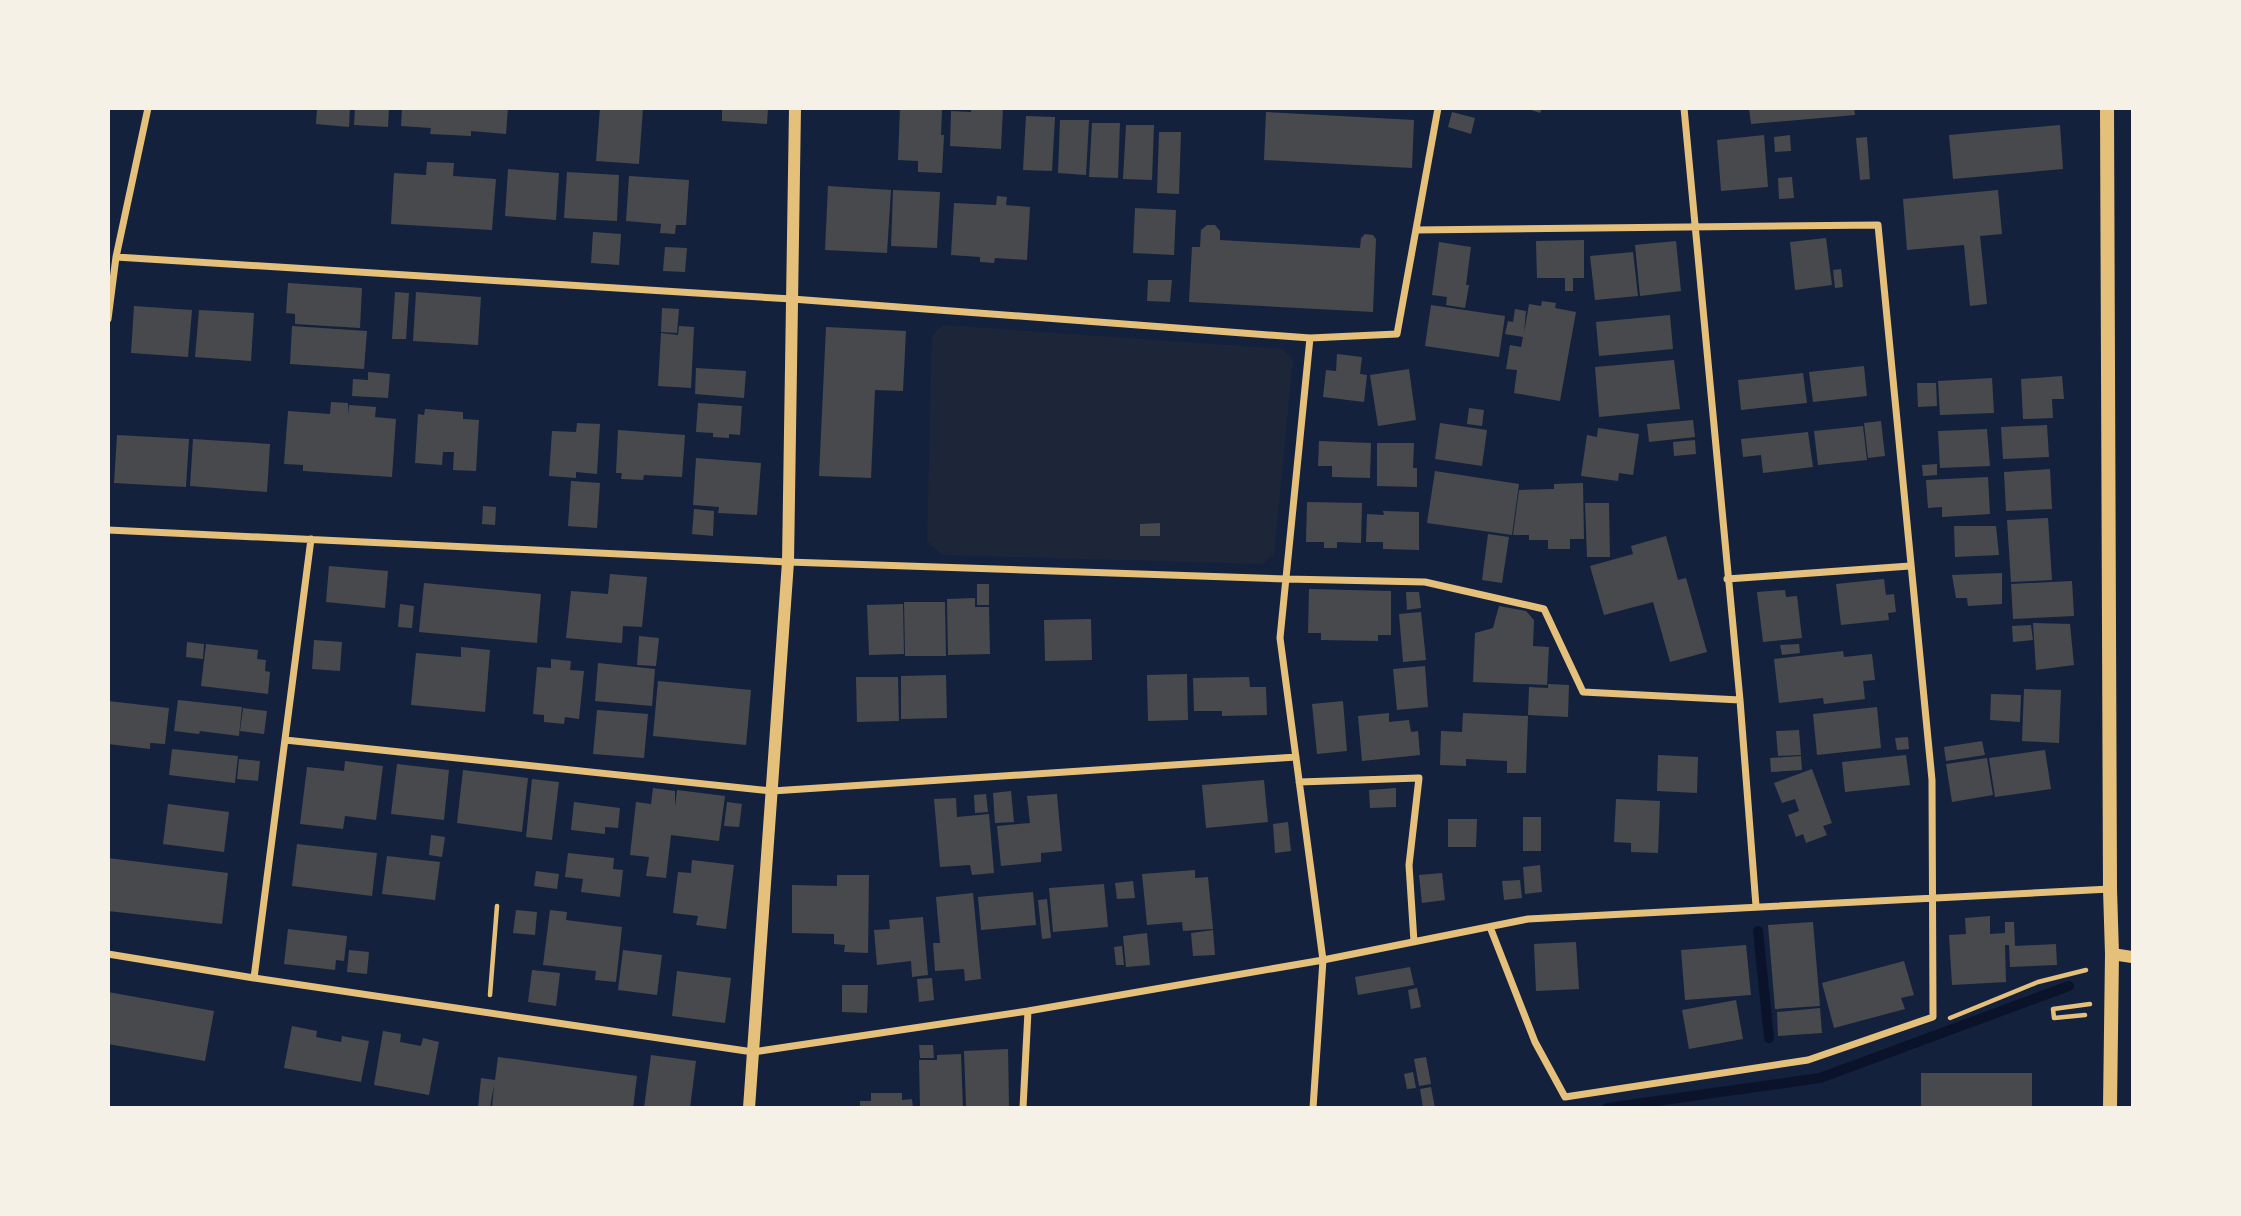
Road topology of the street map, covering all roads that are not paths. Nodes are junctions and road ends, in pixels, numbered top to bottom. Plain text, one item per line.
1 (148, 108) edge
2 (795, 108) edge
3 (1438, 108) edge
4 (1685, 108) edge
5 (2107, 108) edge
6 (1697, 227) junction
7 (1416, 230) junction
8 (116, 257) junction
9 (792, 299) junction
10 (108, 319) edge
11 (1310, 338) junction
12 (108, 530) edge
13 (311, 539) junction
14 (788, 562) junction
15 (1910, 566) junction
16 (1286, 579) junction
17 (1727, 579) junction
18 (1740, 699) junction
19 (285, 740) junction
20 (1296, 757) junction
21 (1299, 782) junction
22 (772, 791) junction
23 (2109, 889) junction
24 (1933, 900) junction
25 (1756, 906) junction
26 (1490, 927) junction
27 (1414, 942) junction
28 (108, 954) edge
29 (2112, 954) junction
30 (2133, 957) edge
31 (1323, 960) junction
32 (254, 978) junction
33 (1028, 1011) junction
34 (753, 1052) junction
35 (749, 1108) edge
36 (1023, 1108) edge
37 (1313, 1108) edge
38 (2110, 1108) edge

1 - 8 street
2 - 9 street
3 - 7 street
4 - 6 street
5 - 23 main road
6 - 7 street
6 - 15 street
6 - 17 street
7 - 11 street
8 - 9 street
8 - 10 street
9 - 11 street
9 - 14 street
11 - 16 street
12 - 13 street
13 - 14 street
13 - 19 street
14 - 16 street
14 - 22 street
15 - 17 street
15 - 24 street
16 - 18 street
16 - 20 street
17 - 18 street
18 - 25 street
19 - 22 street
19 - 32 street
20 - 21 street
20 - 22 street
21 - 27 street
21 - 31 street
22 - 34 street
23 - 24 street
23 - 29 main road
24 - 25 street
24 - 26 street
25 - 26 street
26 - 27 street
27 - 31 street
28 - 32 street
29 - 30 street
29 - 38 main road
31 - 33 street
31 - 37 street
32 - 34 street
33 - 34 street
33 - 36 street
34 - 35 street

